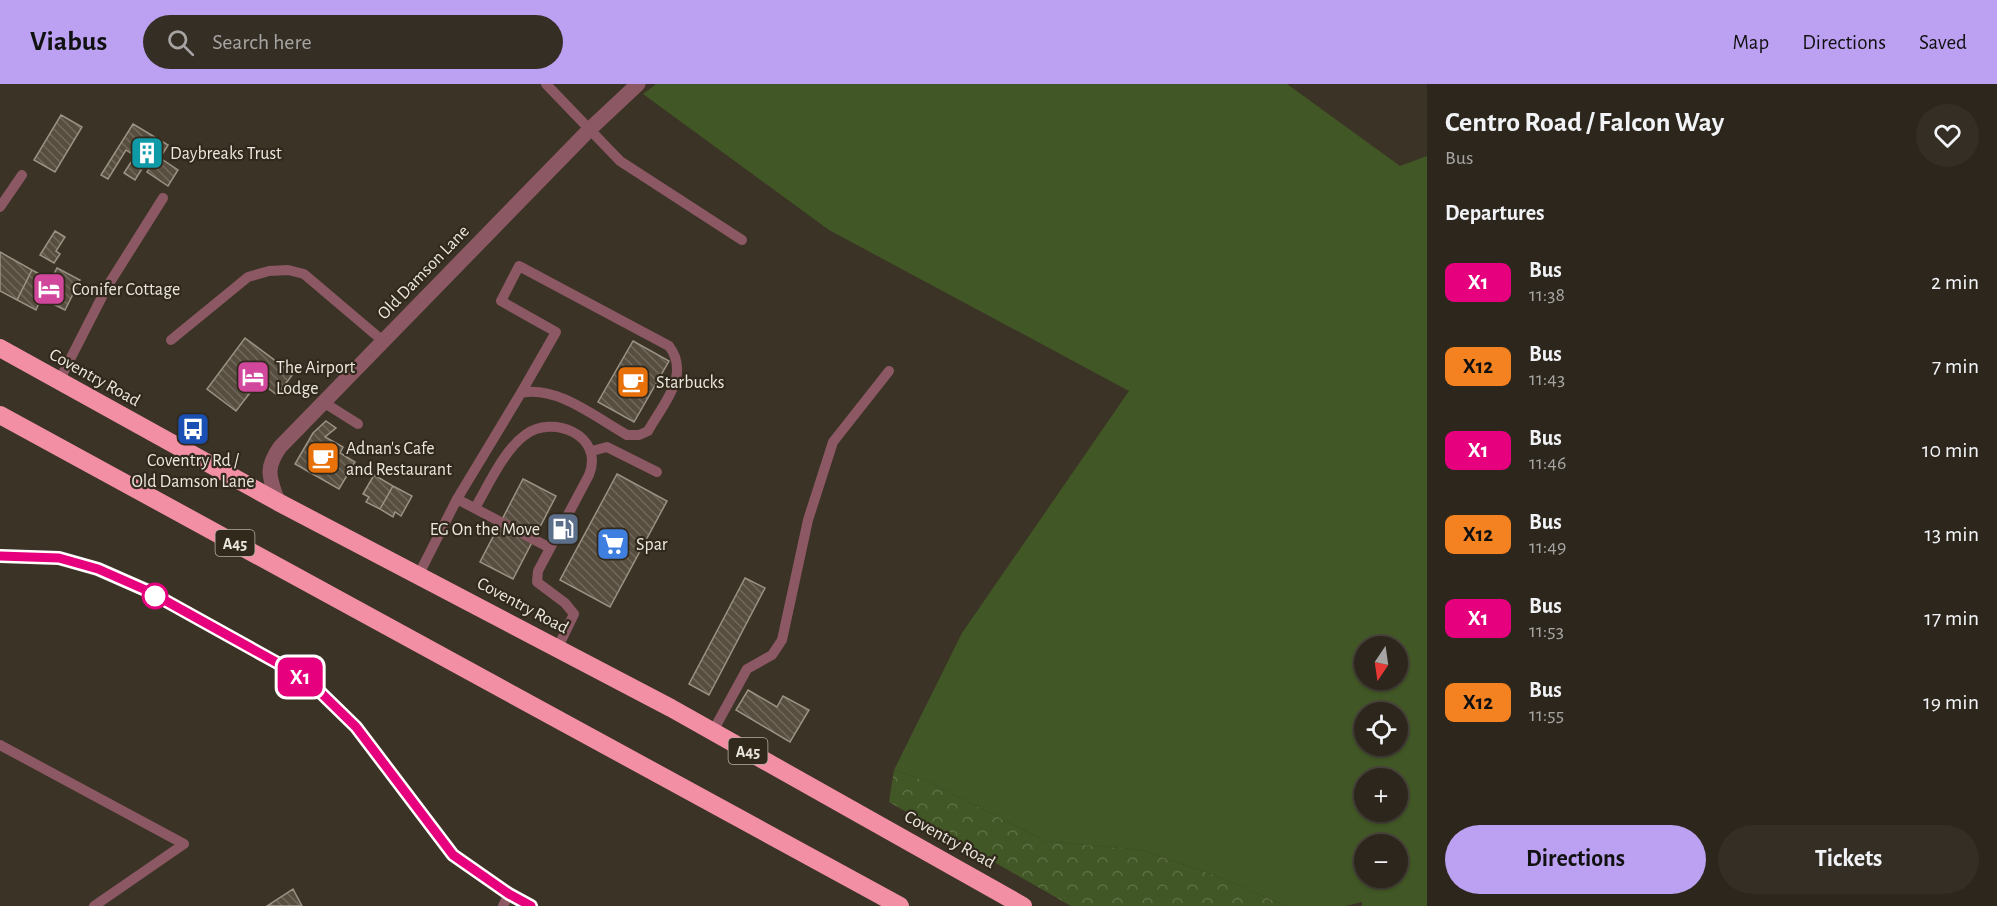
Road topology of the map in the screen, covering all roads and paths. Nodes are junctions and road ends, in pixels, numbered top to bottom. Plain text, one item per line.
1 (546, 84) edge
2 (638, 84) edge
3 (590, 129) junction
4 (22, 175) dead end
5 (163, 198) dead end
6 (0, 207) edge
7 (742, 240) dead end
8 (171, 340) dead end
9 (383, 341) junction
10 (0, 348) edge
11 (889, 371) dead end
12 (59, 381) junction
13 (521, 393) junction
14 (323, 402) junction
15 (0, 415) edge
16 (358, 424) dead end
17 (592, 451) junction
18 (657, 472) dead end
19 (457, 499) junction
20 (278, 502) junction
21 (475, 508) junction
22 (550, 548) junction
23 (0, 556) edge
24 (419, 574) junction
25 (558, 647) junction
26 (712, 731) junction
27 (0, 745) edge
28 (953, 865) junction
29 (509, 894) junction
30 (94, 906) edge
31 (503, 906) edge
32 (531, 906) edge
33 (900, 906) edge
34 (1004, 906) edge
35 (1023, 906) edge

1 - 3 lane
2 - 3 street, Old Damson Lane
3 - 7 lane
3 - 9 street, Old Damson Lane
4 - 6 lane
5 - 12 lane
8 - 9 lane
9 - 14 street, Old Damson Lane
10 - 12 highway, Coventry Road / A45
11 - 26 lane
12 - 20 highway, Coventry Road / A45
13 - 13 lane
13 - 19 lane
14 - 16 lane
14 - 20 street, Old Damson Lane
15 - 33 highway, A45
17 - 18 lane
17 - 21 lane
17 - 22 lane
19 - 21 lane
19 - 24 lane
20 - 24 highway, Coventry Road / A45
21 - 22 lane
22 - 25 lane
23 - 29 lane
24 - 25 highway, Coventry Road / A45
25 - 26 highway, Coventry Road / A45
26 - 28 highway, Coventry Road / A45
27 - 30 lane
28 - 34 highway
28 - 35 highway, Coventry Road / A45
29 - 31 lane
29 - 32 lane

